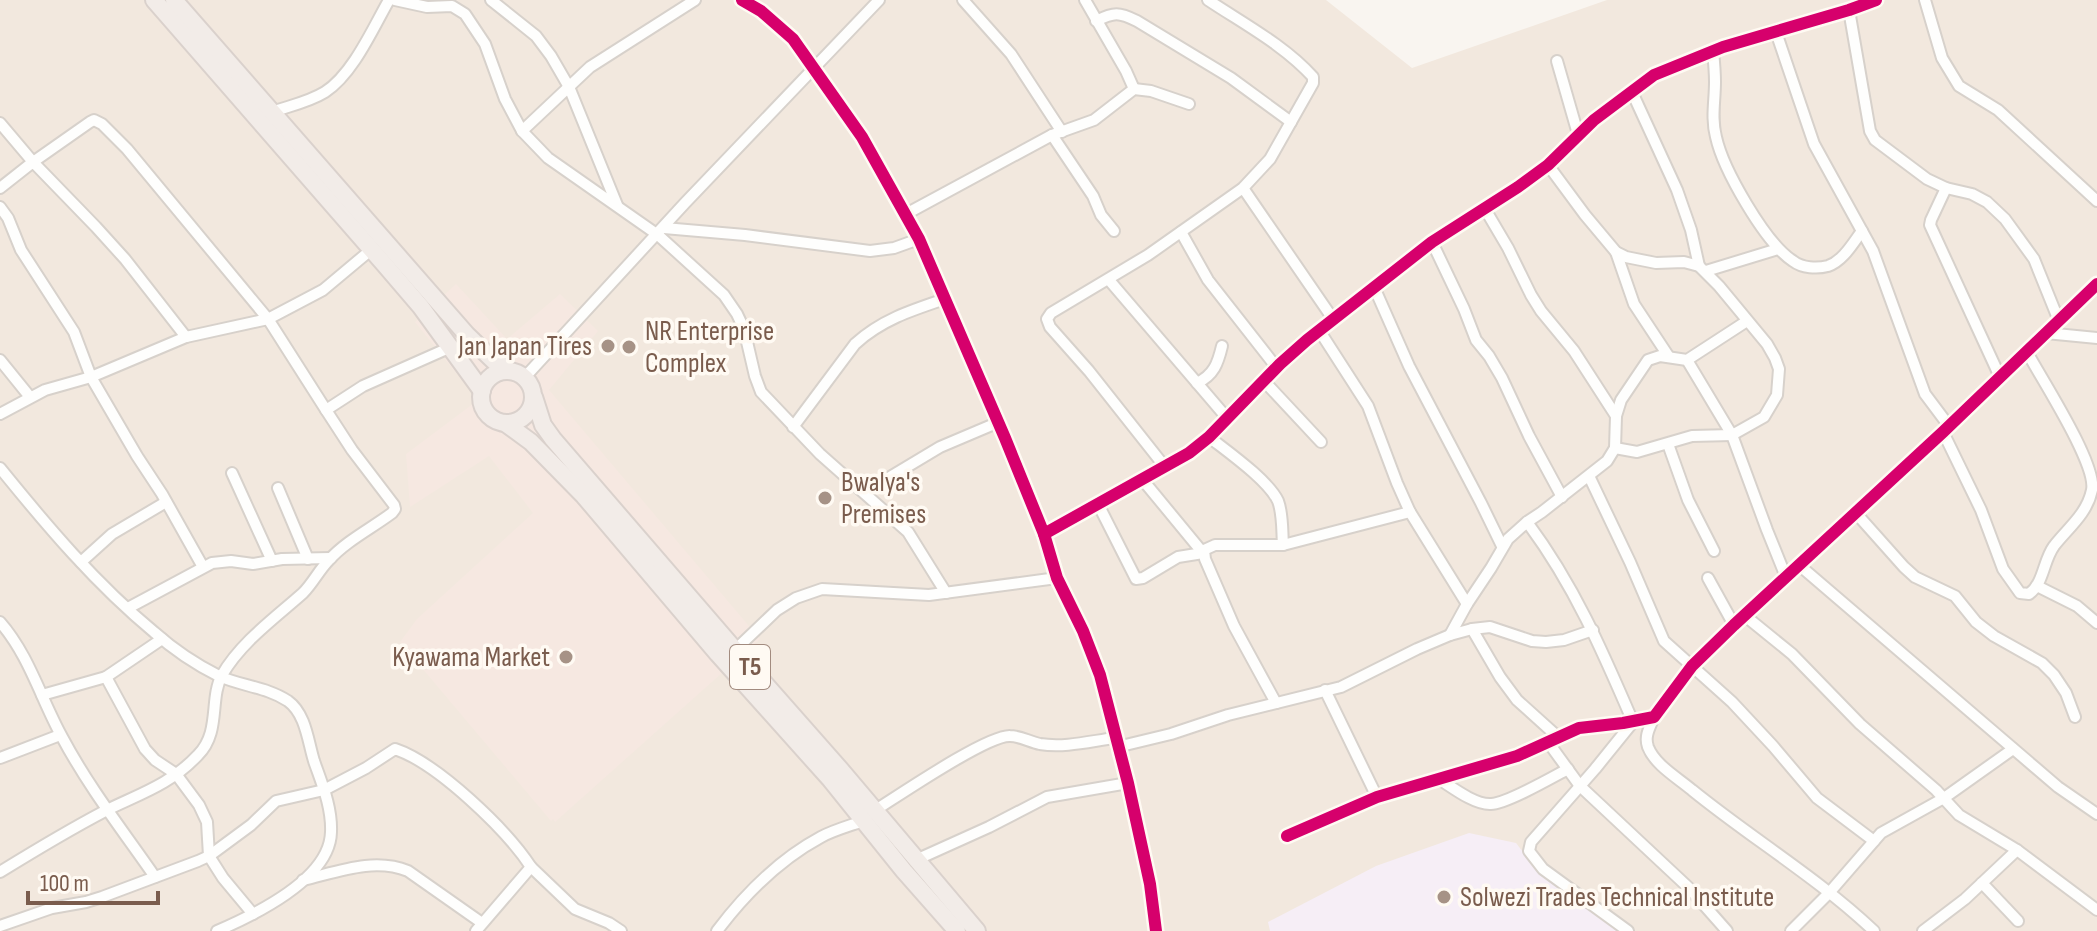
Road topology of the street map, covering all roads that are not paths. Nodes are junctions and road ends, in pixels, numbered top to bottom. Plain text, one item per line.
1 (154, 0) edge
2 (174, 0) edge
3 (392, 0) edge
4 (491, 0) edge
5 (695, 0) edge
6 (742, 0) edge
7 (879, 0) edge
8 (963, 0) edge
9 (1085, 0) edge
10 (1208, 0) edge
11 (1876, 0) edge
12 (1925, 0) edge
13 (1849, 10) junction
14 (1096, 21) junction
15 (1776, 32) junction
16 (1713, 51) junction
17 (1557, 61) dead end
18 (815, 69) junction
19 (569, 87) junction
20 (1134, 89) junction
21 (1632, 92) junction
22 (1189, 104) dead end
23 (272, 112) junction
24 (1291, 122) junction
25 (0, 123) edge
26 (522, 131) junction
27 (1057, 134) junction
28 (1578, 134) junction
29 (33, 162) junction
30 (1548, 165) junction
31 (0, 188) edge
32 (1243, 188) junction
33 (1946, 188) junction
34 (2097, 201) edge
35 (617, 205) junction
36 (0, 207) edge
37 (1485, 209) junction
38 (906, 214) junction
39 (661, 231) junction
40 (1114, 231) dead end
41 (1862, 231) junction
42 (1181, 232) junction
43 (919, 239) junction
44 (1432, 242) junction
45 (372, 249) junction
46 (1778, 249) junction
47 (1616, 252) junction
48 (1702, 268) junction
49 (1109, 280) junction
50 (2097, 284) edge
51 (1374, 287) junction
52 (945, 299) junction
53 (268, 319) junction
54 (1333, 319) junction
55 (1747, 321) junction
56 (2059, 321) junction
57 (1319, 330) junction
58 (2046, 333) junction
59 (186, 337) junction
60 (2097, 338) edge
61 (1222, 346) dead end
62 (451, 347) junction
63 (2027, 352) junction
64 (1669, 357) junction
65 (0, 360) edge
66 (1687, 360) junction
67 (1277, 368) junction
68 (517, 374) junction
69 (91, 377) junction
70 (2000, 377) junction
71 (1264, 381) junction
72 (1197, 383) junction
73 (482, 391) junction
74 (30, 397) junction
75 (534, 397) junction
76 (326, 410) junction
77 (0, 414) edge
78 (1616, 416) junction
79 (1227, 418) junction
80 (999, 422) junction
81 (505, 423) junction
82 (793, 427) junction
83 (1946, 429) junction
84 (1732, 435) junction
85 (1209, 437) junction
86 (1321, 442) dead end
87 (1668, 444) junction
88 (1615, 448) junction
89 (1165, 467) junction
90 (0, 468) edge
91 (232, 473) dead end
92 (1589, 476) junction
93 (1142, 479) junction
94 (278, 488) dead end
95 (865, 492) junction
96 (1562, 497) junction
97 (166, 502) junction
98 (1098, 504) junction
99 (1410, 512) junction
100 (1855, 512) junction
101 (1527, 522) junction
102 (1044, 534) junction
103 (1283, 545) junction
104 (1502, 546) junction
105 (1714, 551) dead end
106 (1203, 553) junction
107 (331, 558) junction
108 (308, 559) junction
109 (272, 561) junction
110 (81, 562) junction
111 (1799, 565) junction
112 (203, 567) junction
113 (1786, 577) junction
114 (1057, 578) junction
115 (1708, 578) dead end
116 (2037, 586) junction
117 (946, 593) junction
118 (1467, 604) junction
119 (128, 608) junction
120 (1744, 615) junction
121 (0, 622) edge
122 (2097, 623) edge
123 (1734, 625) junction
124 (1472, 629) junction
125 (1593, 630) junction
126 (1450, 635) junction
127 (162, 639) junction
128 (735, 650) junction
129 (1692, 666) junction
130 (106, 677) junction
131 (221, 677) junction
132 (1325, 690) junction
133 (42, 695) junction
134 (1276, 703) junction
135 (1654, 717) junction
136 (2075, 717) dead end
137 (1633, 722) junction
138 (60, 735) junction
139 (1553, 740) junction
140 (1116, 742) junction
141 (2013, 749) junction
142 (0, 758) edge
143 (1568, 769) junction
144 (176, 774) junction
145 (1439, 779) junction
146 (1128, 783) junction
147 (1580, 786) junction
148 (324, 790) junction
149 (1377, 797) junction
150 (1944, 798) junction
151 (108, 810) junction
152 (2097, 814) edge
153 (868, 816) junction
154 (1287, 836) dead end
155 (1874, 841) junction
156 (2017, 850) junction
157 (209, 856) junction
158 (918, 859) junction
159 (531, 867) junction
160 (0, 872) edge
161 (155, 877) junction
162 (302, 881) junction
163 (1982, 883) junction
164 (1829, 893) junction
165 (2097, 910) edge
166 (253, 914) junction
167 (2018, 921) dead end
168 (0, 926) edge
169 (479, 927) edge
170 (217, 931) edge
171 (621, 931) edge
172 (717, 931) edge
173 (957, 931) edge
174 (977, 931) edge
175 (1156, 931) edge
176 (1628, 931) edge
177 (1727, 931) edge
178 (1791, 931) edge
179 (1874, 931) edge
180 (1923, 931) edge

1 - 45 highway, T5
2 - 23 highway, T5
3 - 23 street
3 - 26 street
4 - 19 street
5 - 19 street
6 - 18 street
7 - 18 street
8 - 27 street
9 - 14 street
10 - 24 street
11 - 13 street
12 - 34 street
13 - 15 street
13 - 33 street
14 - 20 street
14 - 24 street
15 - 16 street
15 - 41 street
16 - 21 street
16 - 46 street
17 - 28 street
18 - 38 street
18 - 39 street
19 - 26 street
19 - 35 street
20 - 22 street
20 - 27 street
21 - 28 street
21 - 48 street
23 - 68 highway, T5
24 - 32 street
25 - 29 street
26 - 35 street
27 - 38 street
27 - 40 street
28 - 30 street
29 - 31 street
29 - 53 street
29 - 59 street
30 - 37 street
30 - 47 street
32 - 42 street
32 - 54 street
33 - 56 street
33 - 70 street
35 - 39 street
36 - 69 street
37 - 44 street
37 - 78 street
38 - 43 street
39 - 43 street
39 - 68 street
39 - 82 street
41 - 46 street
41 - 83 street
42 - 49 street
42 - 67 street
43 - 52 street
44 - 51 street
44 - 96 street
45 - 53 street
45 - 62 highway, T5
46 - 48 street
47 - 48 street
47 - 64 street
48 - 55 street
49 - 72 street
49 - 89 street
50 - 56 street
51 - 54 street
51 - 104 street
52 - 80 street
52 - 82 street
53 - 59 street
53 - 76 street
54 - 57 street
55 - 66 street
55 - 84 street
56 - 58 street
57 - 67 street
57 - 99 street
58 - 60 street
58 - 63 street
59 - 69 street
61 - 72 street
62 - 73 highway, T5
62 - 76 street
63 - 70 street
63 - 116 street
64 - 66 street
64 - 78 street
65 - 74 street
66 - 84 street
67 - 71 street
68 - 73 highway
68 - 75 highway, T5
69 - 74 street
69 - 97 street
70 - 83 street
71 - 79 street
71 - 86 street
72 - 79 street
73 - 81 highway, T5
74 - 77 street
75 - 81 highway
75 - 128 highway, T5
76 - 107 street
78 - 88 street
79 - 85 street
80 - 95 street
80 - 102 street
81 - 153 highway, T5
82 - 95 street
83 - 100 street
83 - 116 street
84 - 87 street
84 - 113 street
85 - 89 street
85 - 103 street
87 - 88 street
87 - 105 street
88 - 92 street
89 - 93 street
90 - 110 street
91 - 109 street
92 - 96 street
92 - 129 street
93 - 98 street
93 - 106 street
94 - 108 street
95 - 117 street
96 - 101 street
97 - 110 street
97 - 112 street
98 - 102 street
98 - 106 street
99 - 103 street
99 - 118 street
100 - 111 street
100 - 136 street
101 - 104 street
101 - 125 street
102 - 114 street
103 - 106 street
104 - 118 street
106 - 134 street
107 - 108 street
107 - 131 street
108 - 109 street
109 - 112 street
110 - 119 street
111 - 113 street
111 - 141 street
112 - 119 street
113 - 120 street
114 - 117 street
114 - 140 street
115 - 123 street
116 - 122 street
117 - 128 street
118 - 126 street
119 - 127 street
120 - 123 street
120 - 150 street
121 - 133 street
123 - 129 street
124 - 125 street
124 - 126 street
124 - 139 street
125 - 137 street
126 - 132 street
127 - 130 street
127 - 131 street
128 - 153 highway, T5
129 - 135 street
129 - 155 street
130 - 133 street
130 - 144 street
131 - 144 street
131 - 148 street
132 - 134 street
132 - 149 street
133 - 138 street
134 - 140 street
135 - 137 street
135 - 164 street
137 - 139 street
137 - 147 street
138 - 142 street
138 - 151 street
139 - 143 street
139 - 145 street
140 - 146 street
140 - 153 street
141 - 150 street
141 - 152 street
143 - 145 street
143 - 147 street
144 - 151 street
144 - 157 street
145 - 149 street
146 - 158 street
146 - 175 street
147 - 176 street
147 - 177 street
148 - 157 street
148 - 159 street
148 - 162 street
149 - 154 street
150 - 155 street
150 - 156 street
151 - 160 street
151 - 161 street
153 - 158 highway, T5
153 - 172 street
153 - 173 highway, T5
155 - 164 street
156 - 163 street
156 - 165 street
157 - 161 street
157 - 166 street
158 - 174 highway, T5
159 - 169 street
159 - 171 street
161 - 168 street
162 - 166 street
162 - 169 street
163 - 167 street
163 - 180 street
164 - 178 street
164 - 179 street
166 - 170 street

